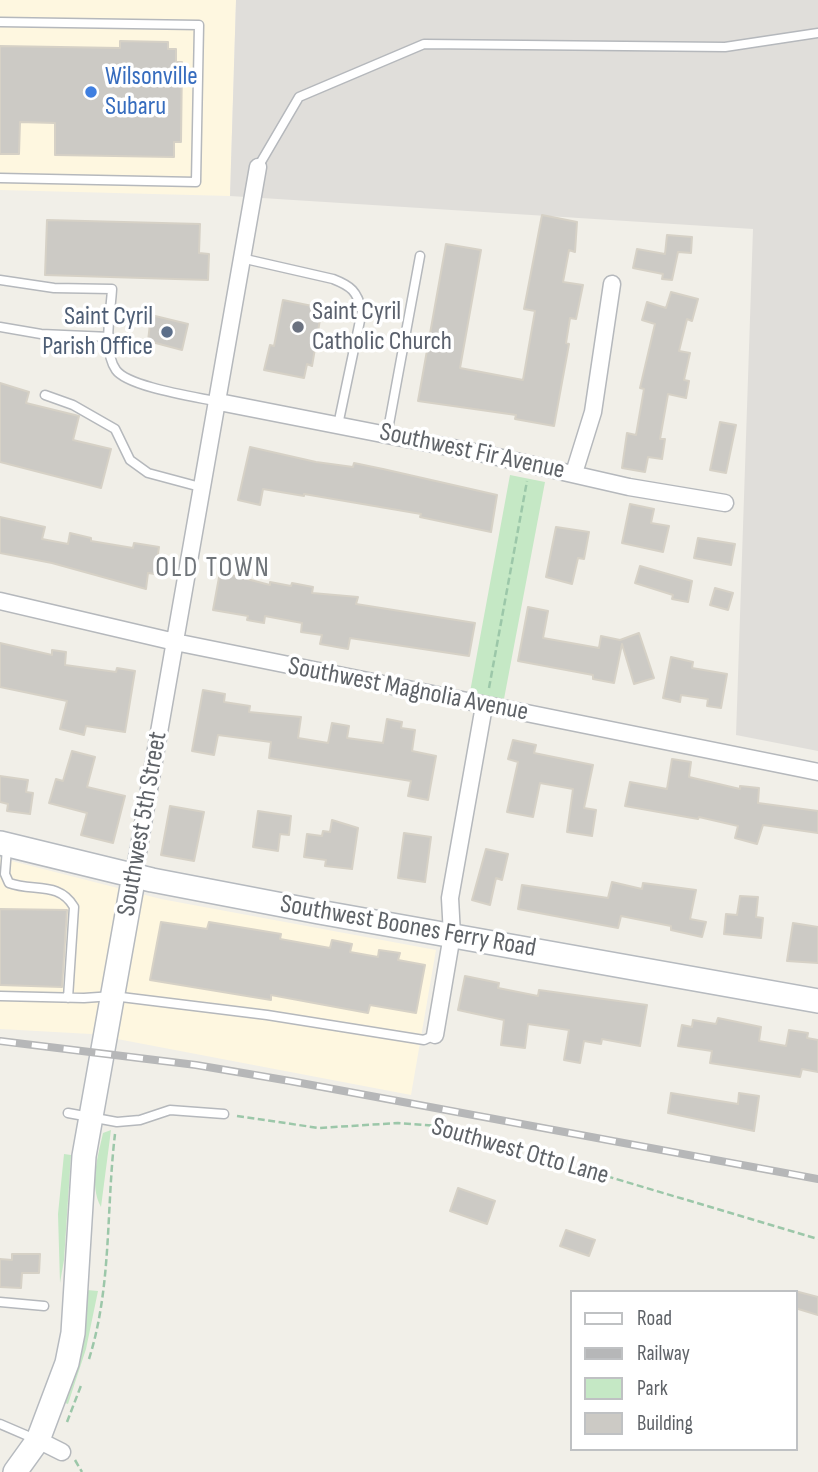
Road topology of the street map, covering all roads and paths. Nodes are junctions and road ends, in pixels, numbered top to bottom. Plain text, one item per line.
1 (0, 22) edge
2 (818, 33) edge
3 (258, 167) joint
4 (0, 178) edge
5 (419, 256) dead end
6 (241, 258) junction
7 (0, 280) edge
8 (612, 285) dead end
9 (0, 327) edge
10 (110, 337) junction
11 (46, 395) dead end
12 (219, 402) junction
13 (338, 425) junction
14 (387, 435) junction
15 (530, 464) junction
16 (574, 473) junction
17 (204, 488) junction
18 (724, 503) dead end
19 (0, 601) edge
20 (175, 642) junction
21 (484, 706) junction
22 (818, 772) edge
23 (4, 844) edge
24 (134, 875) junction
25 (452, 935) junction
26 (0, 996) edge
27 (113, 996) junction
28 (68, 998) junction
29 (818, 1000) edge
30 (435, 1035) joint
31 (79, 1115) junction
32 (224, 1115) joint
33 (818, 1240) edge
34 (0, 1302) edge
35 (44, 1306) dead end
36 (0, 1424) edge
37 (38, 1440) junction
38 (62, 1452) dead end
39 (15, 1472) edge

1 - 4 lane
2 - 3 lane
3 - 6 street, Southwest 5th Street
5 - 14 lane
6 - 12 street, Southwest 5th Street
6 - 13 lane
7 - 10 lane
8 - 16 street
9 - 10 lane
10 - 12 lane
11 - 17 lane
12 - 13 street, Southwest Fir Avenue
12 - 17 street, Southwest 5th Street
13 - 14 street, Southwest Fir Avenue
14 - 15 street, Southwest Fir Avenue
15 - 16 street, Southwest Fir Avenue
15 - 21 path
16 - 18 street, Southwest Fir Avenue
17 - 20 street, Southwest 5th Street
19 - 20 street, Southwest Magnolia Avenue
20 - 21 street, Southwest Magnolia Avenue
20 - 24 street, Southwest 5th Street
21 - 22 street, Southwest Magnolia Avenue
21 - 25 street
23 - 24 street, Southwest Boones Ferry Road
23 - 28 lane
24 - 25 street, Southwest Boones Ferry Road
24 - 27 street, Southwest 5th Street
25 - 29 street, Southwest Boones Ferry Road
25 - 30 street
26 - 28 lane
27 - 28 lane
27 - 30 lane
27 - 31 street, Southwest 5th Street
31 - 32 lane
31 - 37 street, Southwest 5th Street
32 - 33 path, Southwest Otto Lane
34 - 35 lane
36 - 37 lane
37 - 38 street
37 - 39 street, Southwest 5th Street

